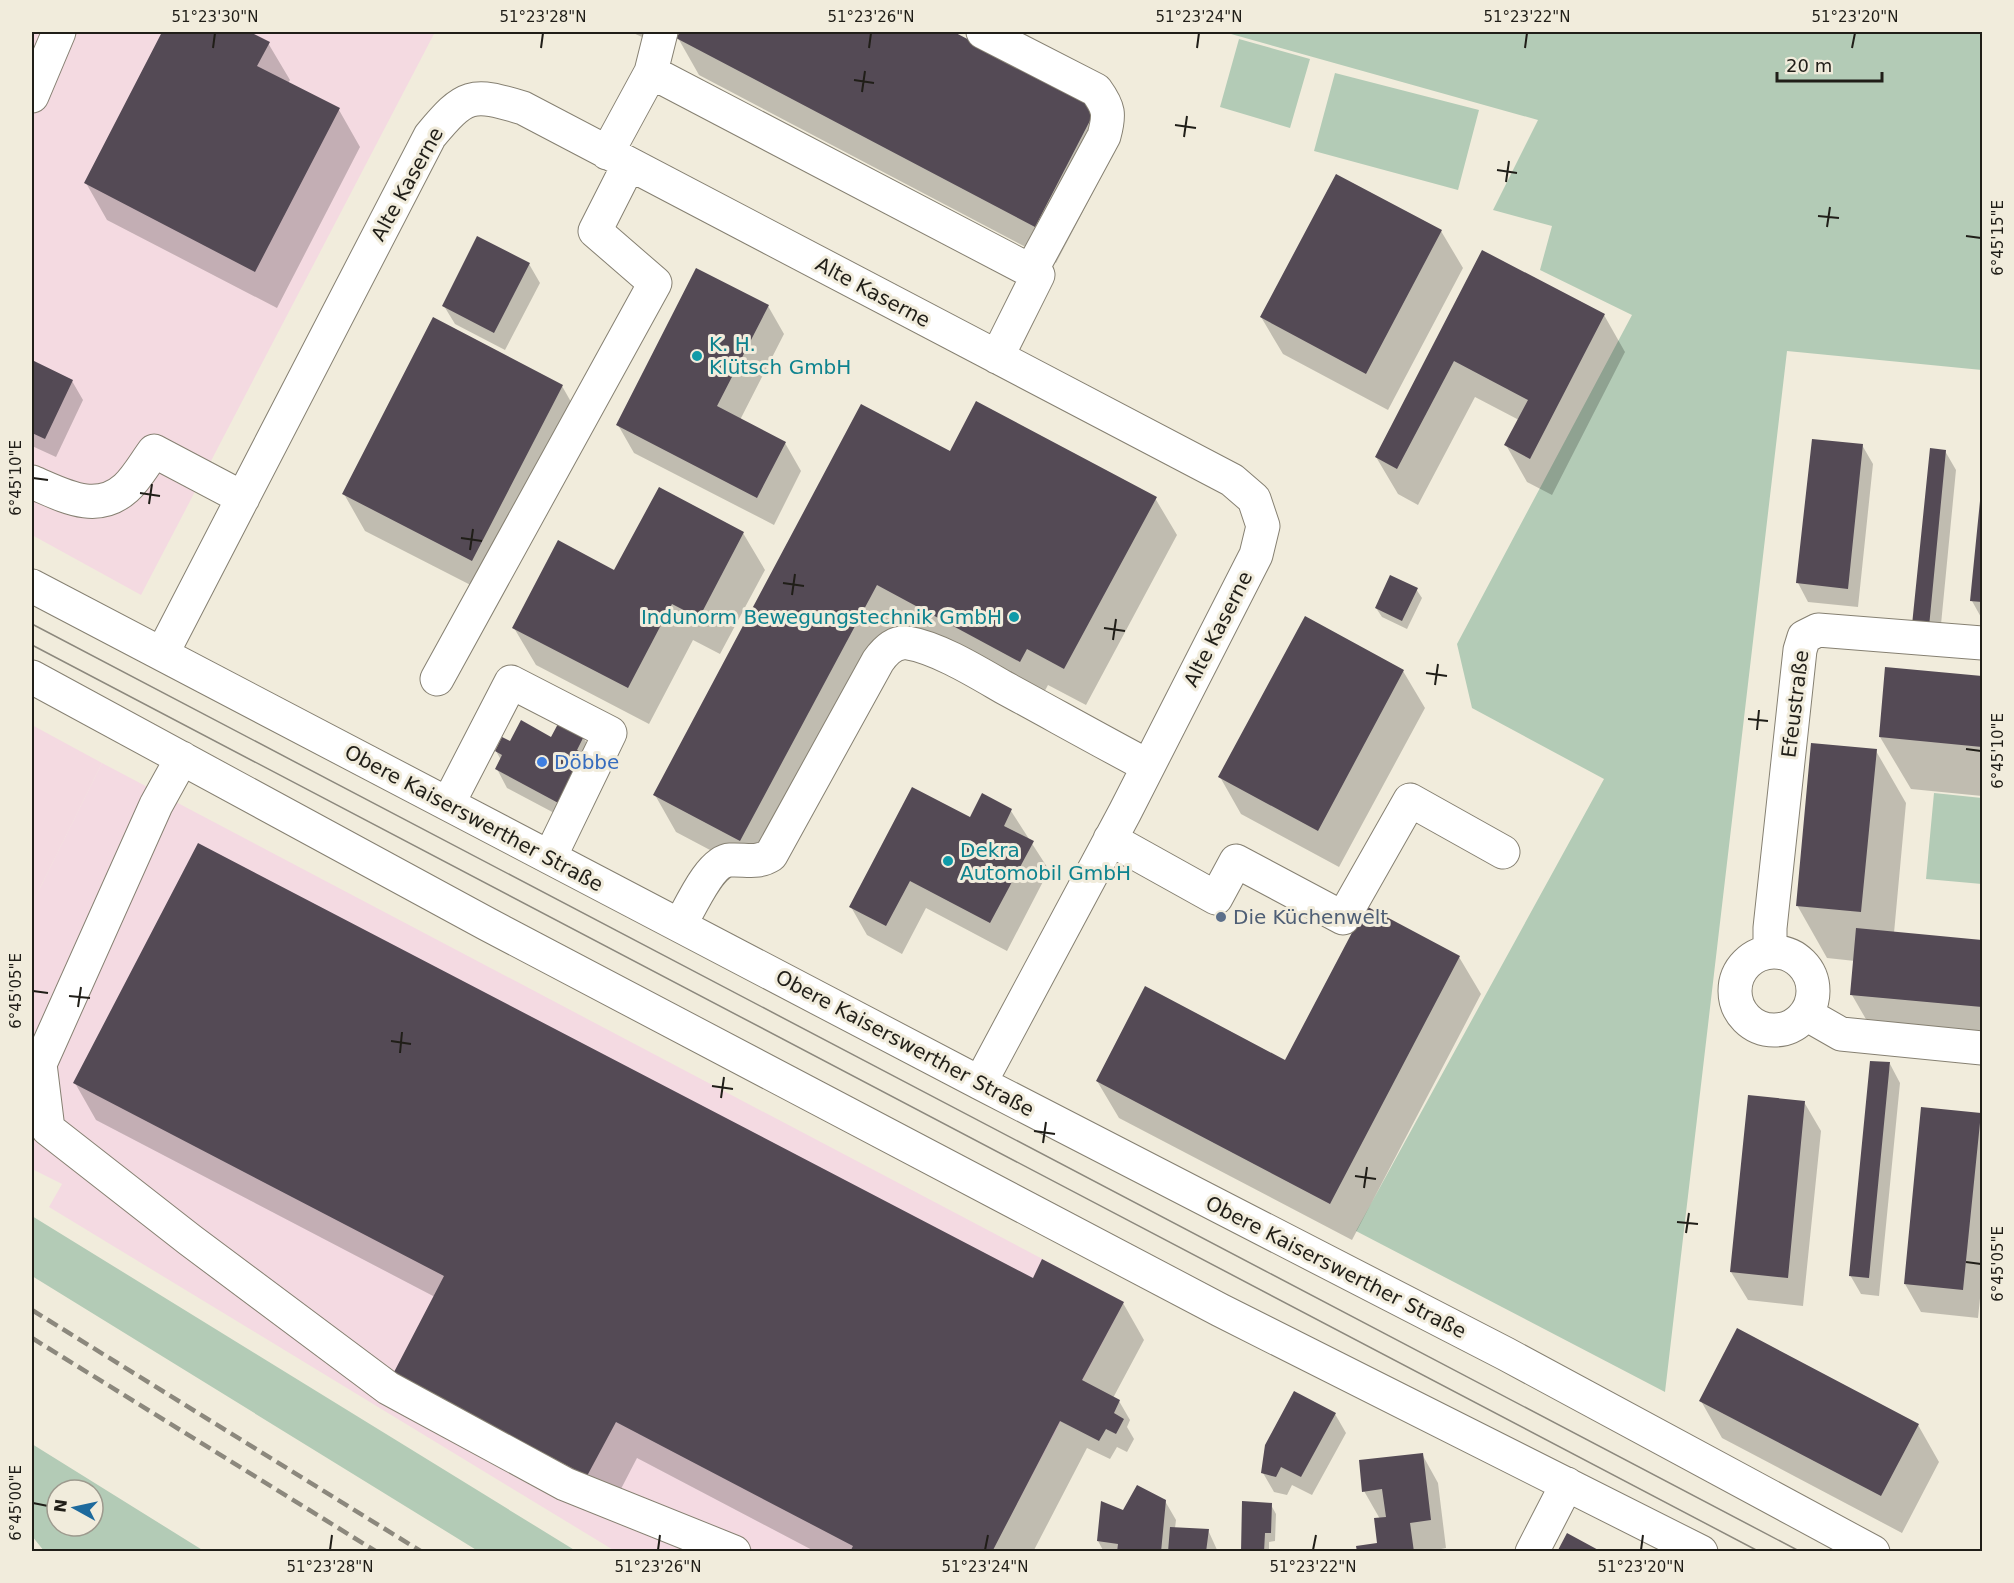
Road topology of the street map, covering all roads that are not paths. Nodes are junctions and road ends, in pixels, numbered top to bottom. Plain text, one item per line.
1 (59, 32) edge
2 (661, 32) edge
3 (983, 32) edge
4 (651, 72) junction
5 (32, 96) edge
6 (618, 158) junction
7 (1031, 271) junction
8 (997, 357) junction
9 (32, 482) edge
10 (243, 498) junction
11 (32, 586) edge
12 (1983, 643) edge
13 (162, 654) junction
14 (32, 677) edge
15 (437, 679) dead end
16 (182, 758) junction
17 (1148, 766) junction
18 (448, 804) junction
19 (1110, 839) junction
20 (1503, 852) dead end
21 (550, 857) junction
22 (680, 925) junction
23 (1770, 951) junction
24 (1806, 1014) junction
25 (1983, 1048) edge
26 (980, 1083) junction
27 (1567, 1484) junction
28 (1684, 1548) edge
29 (734, 1551) edge
30 (1532, 1551) edge
31 (1873, 1551) edge

1 - 5 street
2 - 4 street
3 - 7 street
4 - 6 street
4 - 7 street
6 - 8 street, Alte Kaserne
6 - 10 street, Alte Kaserne
6 - 15 street
7 - 8 street
8 - 17 street, Alte Kaserne
9 - 10 street
10 - 13 street, Alte Kaserne
11 - 13 street, Obere Kaiserswerther Straße
12 - 23 street, Efeustraße
13 - 18 street, Obere Kaiserswerther Straße
14 - 16 street
16 - 27 street
16 - 29 street
17 - 19 street, Alte Kaserne
17 - 22 street
18 - 21 street, Obere Kaiserswerther Straße
18 - 21 street
19 - 20 street
19 - 26 street, Alte Kaserne
21 - 22 street, Obere Kaiserswerther Straße
22 - 26 street, Obere Kaiserswerther Straße
23 - 24 street
23 - 24 street
24 - 25 street
26 - 31 street, Obere Kaiserswerther Straße
27 - 28 street
27 - 30 street

